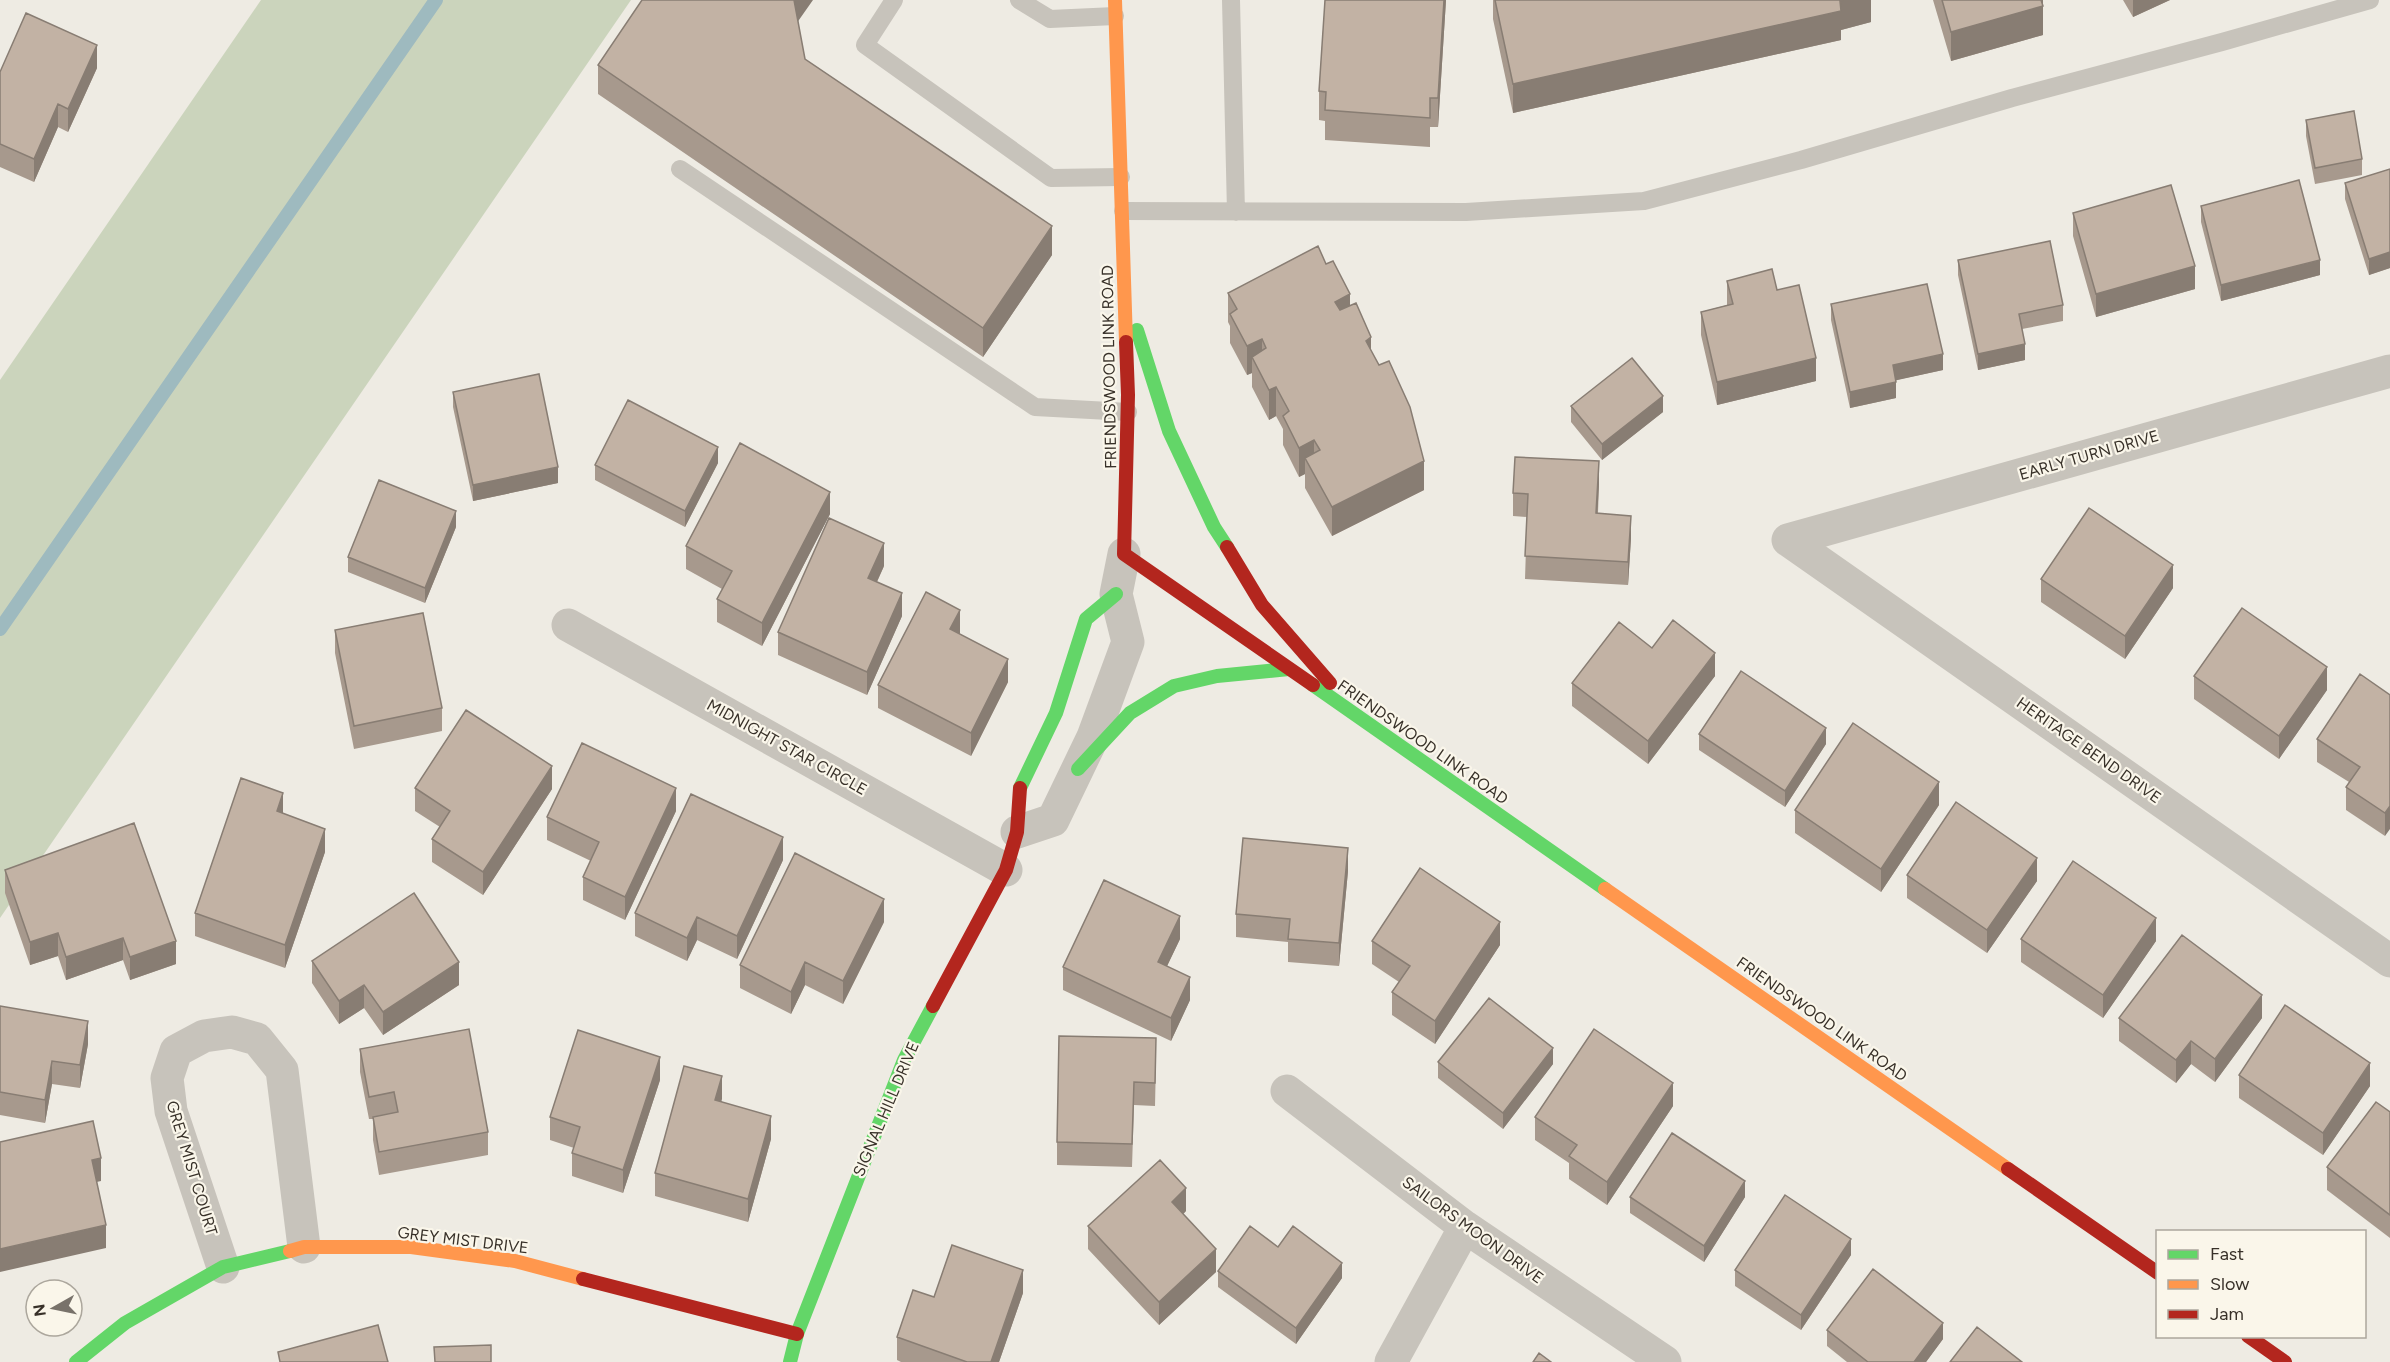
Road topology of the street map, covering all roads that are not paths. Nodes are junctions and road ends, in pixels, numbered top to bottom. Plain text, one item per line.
1 (894, 0) edge
2 (1019, 0) edge
3 (1231, 0) edge
4 (2370, 0) edge
5 (2335, 5) edge
6 (1115, 8) edge
7 (680, 169) dead end
8 (1121, 177) junction
9 (1123, 211) junction
10 (1236, 212) junction
11 (1125, 292) junction
12 (2390, 371) edge
13 (1128, 412) junction
14 (1788, 540) joint
15 (1124, 554) junction
16 (1116, 594) junction
17 (568, 625) dead end
18 (1288, 669) junction
19 (1360, 719) junction
20 (1078, 769) junction
21 (1017, 832) junction
22 (1006, 870) junction
23 (2390, 961) edge
24 (1287, 1091) dead end
25 (1465, 1227) junction
26 (304, 1247) junction
27 (224, 1267) junction
28 (2156, 1272) edge
29 (797, 1334) junction
30 (2251, 1338) edge
31 (76, 1362) edge
32 (790, 1362) edge
33 (1391, 1362) edge
34 (1665, 1362) edge
35 (2285, 1362) edge

1 - 8 lane
2 - 6 lane
3 - 10 lane
4 - 5 lane
5 - 10 lane
6 - 8 street, FRIENDSWOOD LINK ROAD
7 - 13 lane
8 - 9 street, FRIENDSWOOD LINK ROAD
9 - 10 lane
9 - 11 street, FRIENDSWOOD LINK ROAD
11 - 13 street, FRIENDSWOOD LINK ROAD
11 - 19 street
12 - 14 street, EARLY TURN DRIVE
13 - 15 street, FRIENDSWOOD LINK ROAD
14 - 23 street, HERITAGE BEND DRIVE
15 - 16 street
15 - 18 street, FRIENDSWOOD LINK ROAD
16 - 20 street
16 - 21 street, SIGNAL HILL DRIVE
17 - 22 street, MIDNIGHT STAR CIRCLE
18 - 19 street, FRIENDSWOOD LINK ROAD
18 - 20 street
19 - 28 street, FRIENDSWOOD LINK ROAD
20 - 21 street
21 - 22 street, SIGNAL HILL DRIVE
22 - 29 street, SIGNAL HILL DRIVE
24 - 25 street, SAILORS MOON DRIVE
25 - 33 street
25 - 34 street, SAILORS MOON DRIVE
26 - 27 street, GREY MIST DRIVE
26 - 27 street, GREY MIST COURT
26 - 29 street, GREY MIST DRIVE
27 - 31 street, GREY MIST DRIVE
29 - 32 street, SIGNAL HILL DRIVE
30 - 35 street

